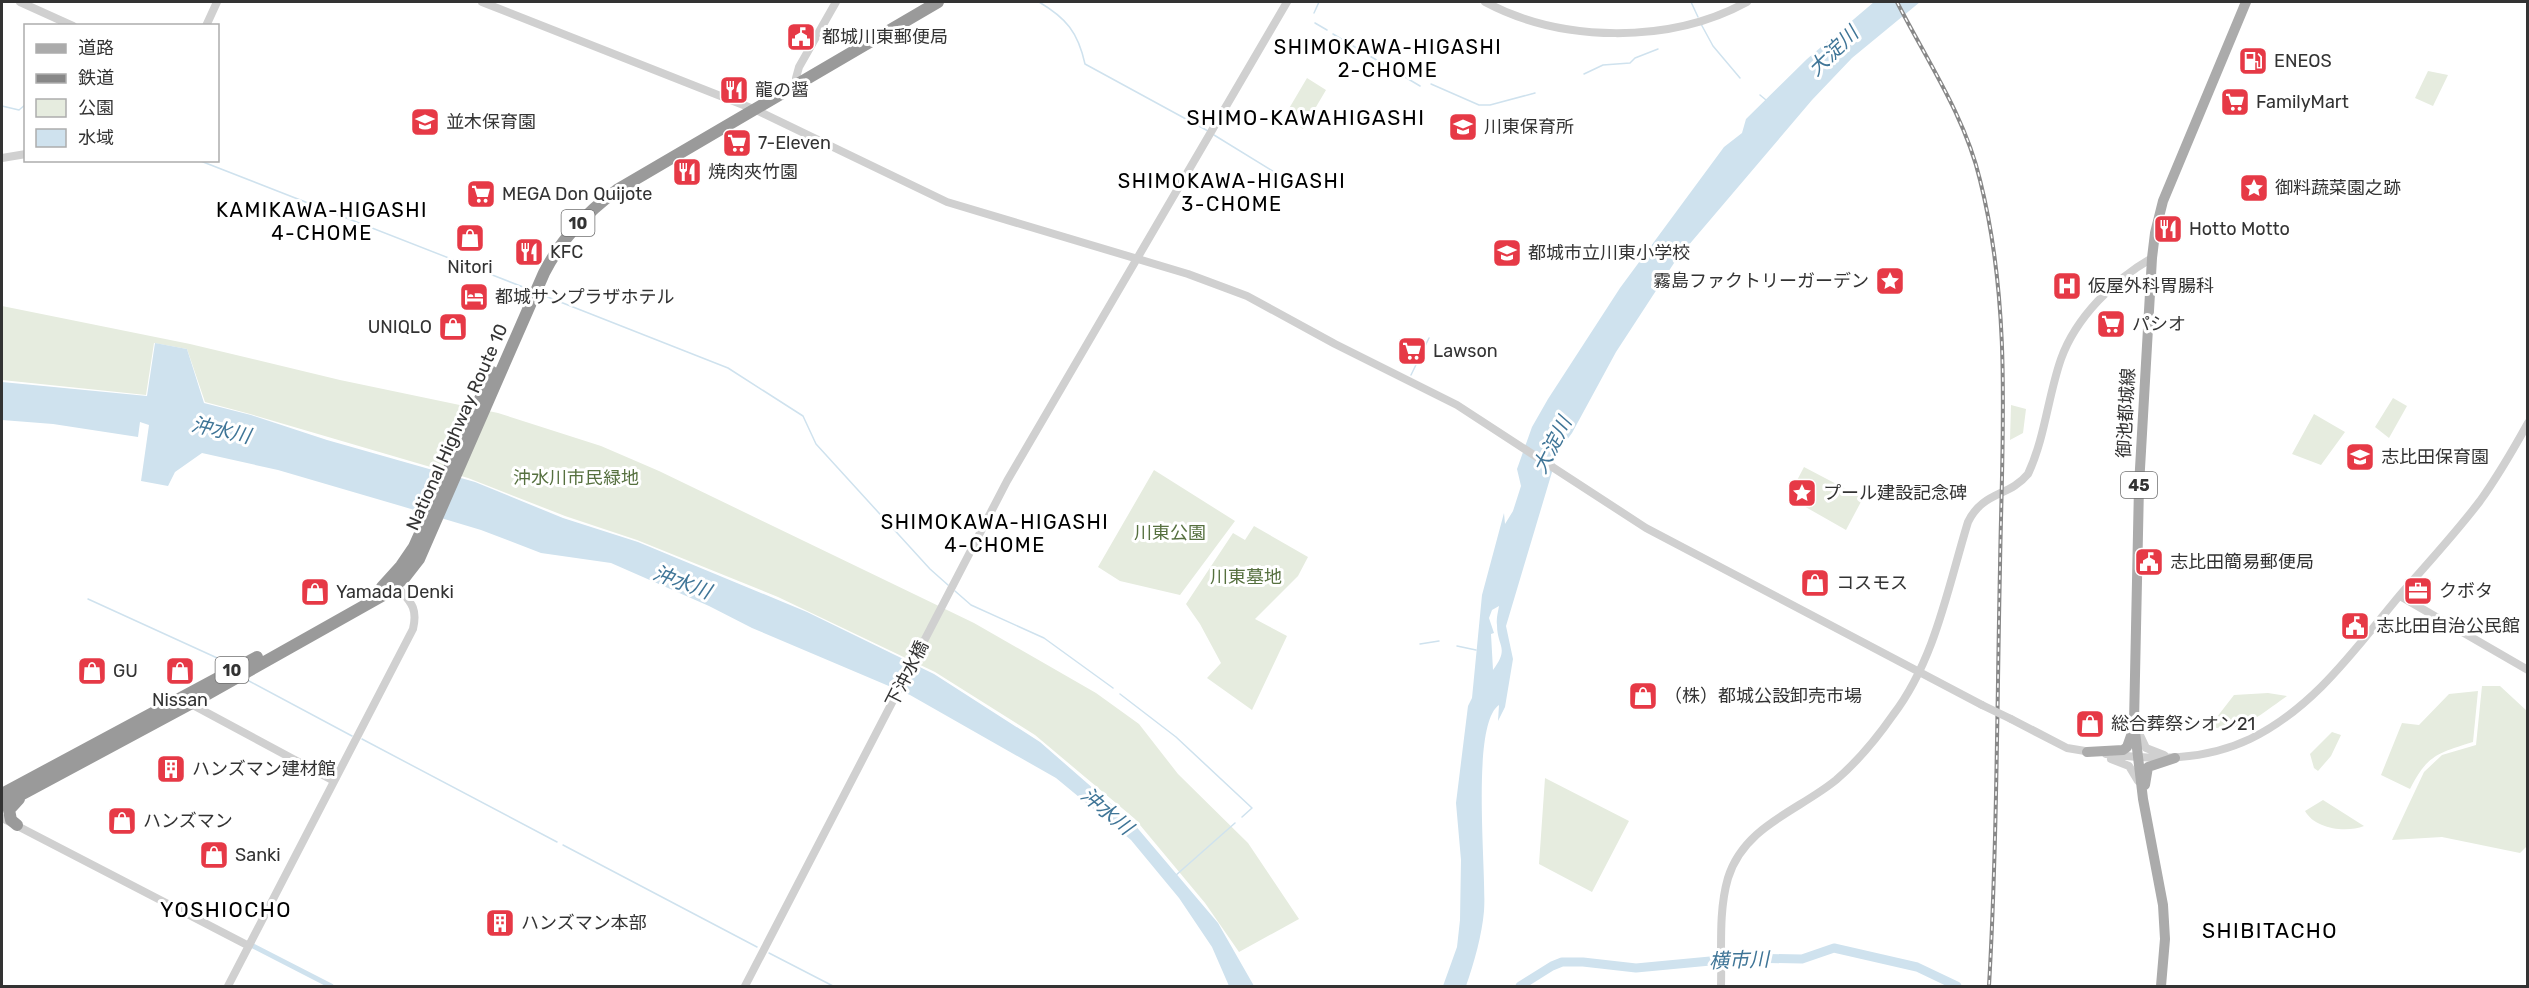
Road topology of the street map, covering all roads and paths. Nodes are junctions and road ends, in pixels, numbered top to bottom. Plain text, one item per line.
1 (20, 2) edge
2 (217, 2) edge
3 (482, 2) edge
4 (836, 2) edge
5 (926, 2) edge
6 (938, 2) edge
7 (1287, 2) edge
8 (1485, 2) edge
9 (1747, 2) edge
10 (2246, 2) edge
11 (69, 24) edge
12 (207, 24) edge
13 (798, 81) junction
14 (751, 109) junction
15 (24, 154) edge
16 (2, 158) edge
17 (1137, 258) junction
18 (2152, 258) junction
19 (2528, 423) edge
20 (394, 582) junction
21 (2400, 596) junction
22 (2528, 670) edge
23 (1921, 672) junction
24 (186, 700) junction
25 (2134, 723) junction
26 (2087, 752) junction
27 (2137, 758) junction
28 (2175, 758) junction
29 (334, 781) junction
30 (29, 790) junction
31 (2, 794) edge
32 (2143, 799) junction
33 (2, 805) edge
34 (2, 818) edge
35 (17, 825) junction
36 (249, 946) junction
37 (2161, 986) edge
38 (228, 987) edge
39 (745, 987) edge
40 (1721, 987) edge

1 - 11 street
2 - 12 street
3 - 14 street
4 - 13 street
5 - 13 highway, National Highway Route 10 / 10
6 - 13 highway, National Highway Route 10 / 10
7 - 17 street, 下沖水橋
8 - 9 street
10 - 18 main road, 御池都城線 / 45
13 - 14 highway, National Highway Route 10 / 10
14 - 17 street
14 - 20 highway, National Highway Route 10 / 10
15 - 16 street
17 - 23 street
17 - 39 street, 下沖水橋
18 - 23 street
18 - 25 main road, 御池都城線 / 45
19 - 21 street
20 - 24 highway, National Highway Route 10 / 10
20 - 29 street
21 - 22 street
21 - 28 street
23 - 26 street, bridge
23 - 40 street
24 - 29 street
24 - 30 highway, National Highway Route 10 / 10
24 - 31 highway, National Highway Route 10 / 10
25 - 26 main road
25 - 27 main road, 御池都城線 / 45
25 - 28 street
26 - 27 street
26 - 32 street
27 - 28 street
27 - 32 main road, 御池都城線 / 45
28 - 32 main road
29 - 36 street
30 - 33 highway, National Highway Route 10 / 10
30 - 35 highway
32 - 37 main road, 御池都城線 / 45
34 - 35 street
35 - 36 street
36 - 38 street

